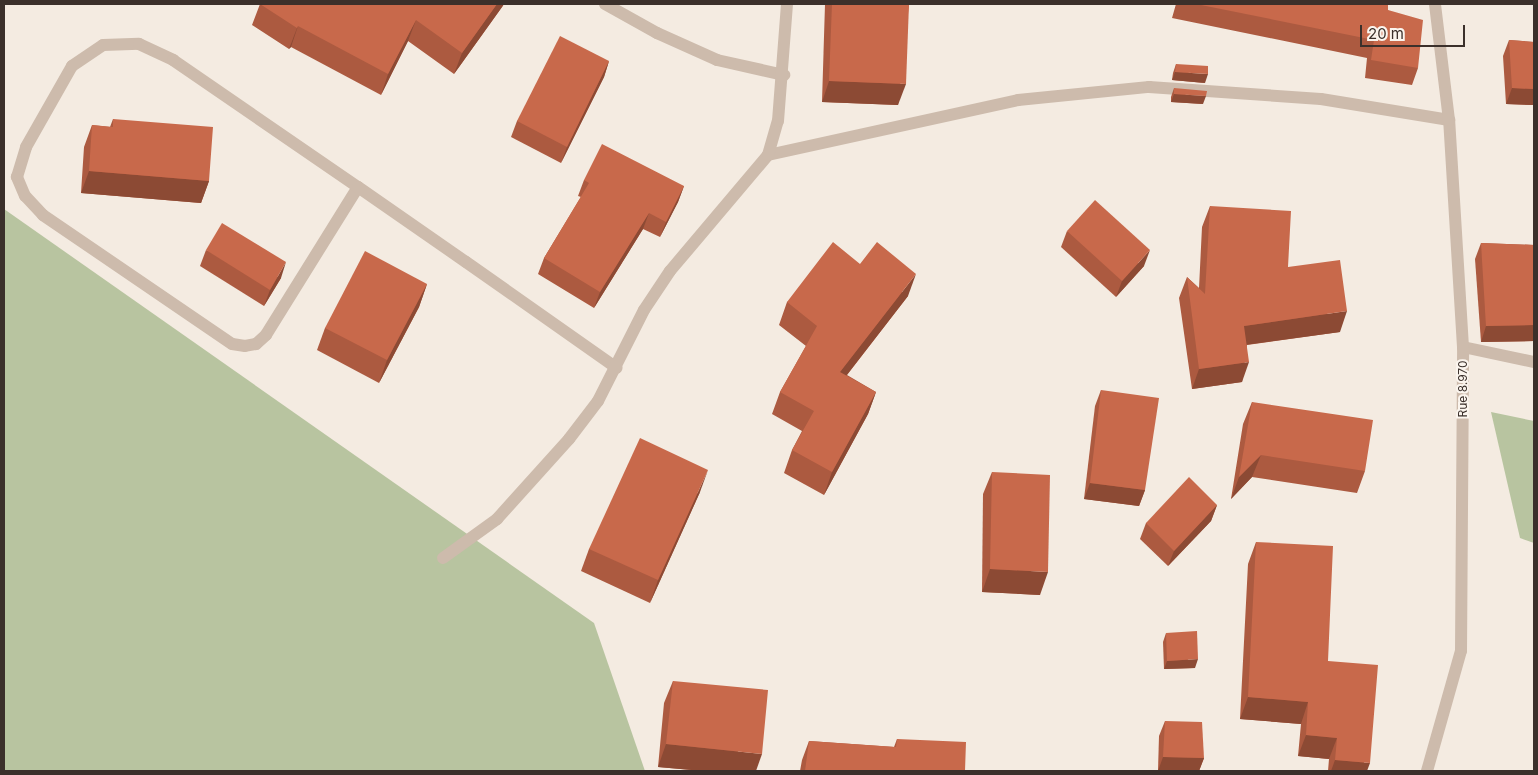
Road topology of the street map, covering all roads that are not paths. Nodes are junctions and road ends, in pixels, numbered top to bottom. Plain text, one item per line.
1 (605, 4) edge
2 (786, 4) edge
3 (1435, 4) edge
4 (784, 75) junction
5 (1449, 120) junction
6 (768, 155) junction
7 (358, 187) junction
8 (1463, 347) junction
9 (1534, 362) edge
10 (617, 368) junction
11 (443, 558) dead end
12 (1426, 771) edge

1 - 4 street
2 - 4 street
3 - 5 street, Rue 8.970
4 - 6 street
5 - 6 street
5 - 8 street, Rue 8.970
6 - 10 street
7 - 7 street
7 - 10 street
8 - 9 street
8 - 12 street, Rue 8.970
10 - 11 street

